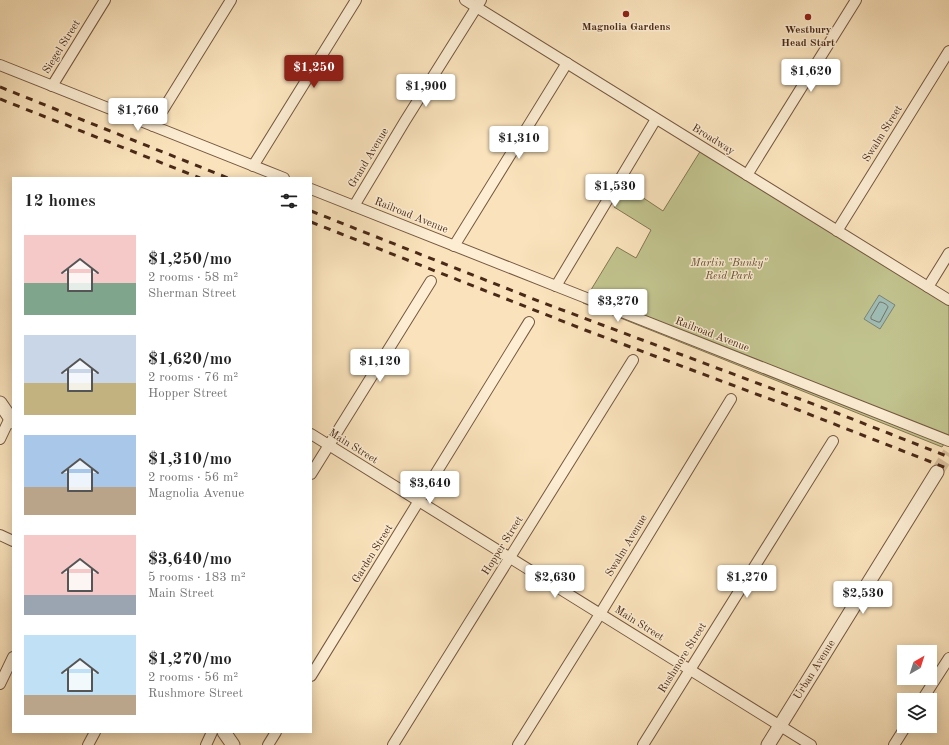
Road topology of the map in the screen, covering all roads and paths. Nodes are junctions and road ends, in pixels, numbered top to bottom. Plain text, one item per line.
1 (106, 0) edge
2 (231, 0) edge
3 (356, 0) edge
4 (465, 0) edge
5 (856, 0) edge
6 (478, 4) edge
7 (949, 51) edge
8 (567, 63) junction
9 (0, 65) edge
10 (52, 86) junction
11 (656, 119) junction
12 (153, 126) junction
13 (253, 166) junction
14 (747, 175) junction
15 (281, 177) edge
16 (312, 189) edge
17 (354, 206) junction
18 (837, 231) junction
19 (454, 246) junction
20 (949, 253) edge
21 (431, 280) dead end
22 (556, 286) junction
23 (928, 287) junction
24 (949, 300) edge
25 (529, 322) dead end
26 (633, 360) dead end
27 (731, 399) dead end
28 (0, 403) edge
29 (12, 420) edge
30 (312, 435) edge
31 (0, 439) edge
32 (832, 441) dead end
33 (949, 441) edge
34 (329, 446) junction
35 (312, 472) edge
36 (937, 472) tunnel mouth
37 (419, 502) junction
38 (0, 535) edge
39 (12, 541) edge
40 (509, 558) junction
41 (600, 614) junction
42 (949, 658) edge
43 (12, 659) edge
44 (690, 670) junction
45 (312, 674) edge
46 (0, 684) edge
47 (926, 693) edge
48 (780, 726) junction
49 (94, 733) edge
50 (212, 733) edge
51 (225, 733) edge
52 (275, 733) edge
53 (902, 733) edge
54 (88, 745) edge
55 (206, 745) edge
56 (233, 745) edge
57 (268, 745) edge
58 (393, 745) edge
59 (518, 745) edge
60 (643, 745) edge
61 (768, 745) edge
62 (811, 745) edge
63 (894, 745) edge

1 - 10 street, Siegel Street
2 - 12 street
3 - 13 street
4 - 6 street, Broadway
5 - 14 street
6 - 8 street, Broadway
6 - 17 street, Grand Avenue
7 - 18 street, Swalm Street
8 - 11 street, Broadway
8 - 19 street
9 - 10 street
10 - 12 street
11 - 14 street, Broadway
11 - 22 street
12 - 13 street
13 - 15 street
14 - 18 street, Broadway
16 - 17 street, Railroad Avenue
17 - 19 street, Railroad Avenue
18 - 23 street, Broadway
19 - 22 street, Railroad Avenue
20 - 23 street
21 - 34 street
22 - 33 street, Railroad Avenue
23 - 24 street, Broadway
25 - 37 street, Garden Street
26 - 40 street, Hopper Street
27 - 41 street, Swalm Avenue
28 - 29 street
29 - 31 street
30 - 34 street, Main Street
32 - 44 street, Rushmore Street
34 - 35 street
34 - 37 street, Main Street
36 - 48 street, Urban Avenue
37 - 40 street, Main Street
37 - 45 street, Garden Street
38 - 39 street
40 - 41 street, Main Street
40 - 58 street, Hopper Street
41 - 44 street, Main Street
41 - 59 street, Swalm Avenue
42 - 47 street
43 - 46 street
44 - 48 street, Main Street
44 - 60 street, Rushmore Street
48 - 61 street, Urban Avenue
48 - 62 street, Main Street
49 - 54 street
50 - 55 street
51 - 56 street
52 - 57 street
53 - 63 street

